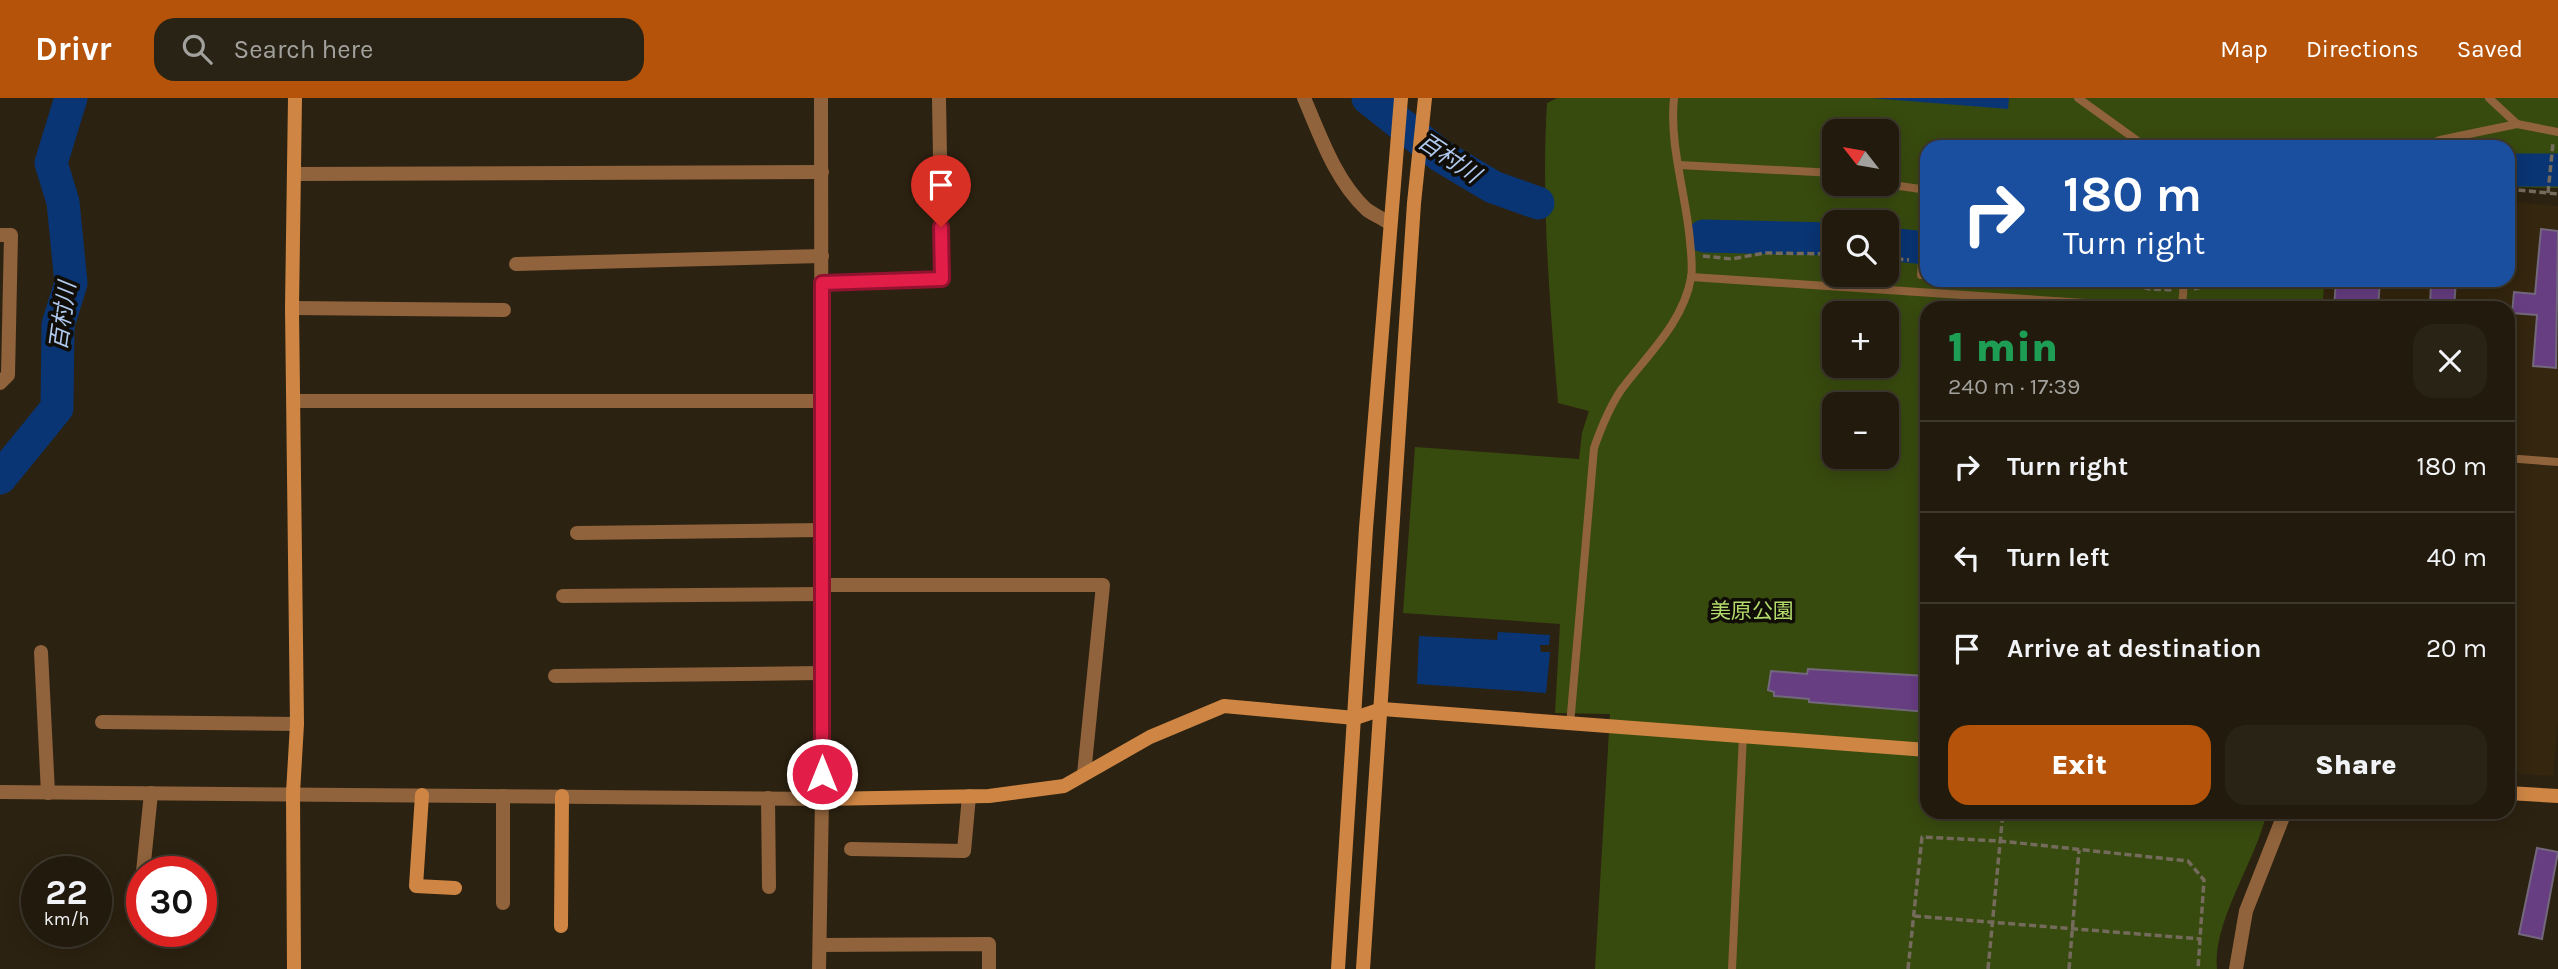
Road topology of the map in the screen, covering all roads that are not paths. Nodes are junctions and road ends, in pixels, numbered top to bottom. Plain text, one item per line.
1 (295, 98) edge
2 (821, 98) edge
3 (939, 98) edge
4 (1304, 98) edge
5 (1425, 98) edge
6 (1674, 98) edge
7 (2078, 98) edge
8 (2489, 98) edge
9 (1401, 102) edge
10 (2517, 124) junction
11 (2558, 132) edge
12 (2136, 140) edge
13 (2440, 140) edge
14 (1679, 165) junction
15 (822, 172) junction
16 (1822, 172) edge
17 (294, 174) junction
18 (1899, 186) edge
19 (1920, 189) edge
20 (1389, 223) junction
21 (0, 235) edge
22 (822, 256) junction
23 (516, 264) dead end
24 (1691, 277) junction
25 (822, 283) junction
26 (1920, 284) edge
27 (1919, 292) junction
28 (2055, 301) edge
29 (292, 308) junction
30 (504, 310) dead end
31 (0, 383) edge
32 (295, 401) junction
33 (823, 401) junction
34 (2519, 459) dead end
35 (2558, 462) edge
36 (822, 530) junction
37 (577, 533) dead end
38 (822, 589) junction
39 (563, 596) dead end
40 (41, 652) dead end
41 (822, 673) junction
42 (555, 676) dead end
43 (1382, 709) junction
44 (1355, 718) junction
45 (102, 722) dead end
46 (297, 724) junction
47 (1570, 725) junction
48 (1743, 736) junction
49 (1920, 749) edge
50 (1084, 774) junction
51 (0, 793) edge
52 (48, 793) junction
53 (151, 793) junction
54 (293, 793) junction
55 (2515, 793) edge
56 (422, 795) junction
57 (503, 796) junction
58 (562, 796) junction
59 (969, 796) junction
60 (2558, 796) edge
61 (768, 798) junction
62 (822, 799) junction
63 (2282, 819) edge
64 (852, 849) dead end
65 (145, 856) edge
66 (769, 887) dead end
67 (454, 888) dead end
68 (503, 903) dead end
69 (561, 926) dead end
70 (820, 945) junction
71 (294, 969) edge
72 (819, 969) edge
73 (989, 969) edge
74 (1338, 969) edge
75 (1363, 969) edge
76 (1732, 969) edge
77 (2236, 969) edge

1 - 17 street
2 - 15 street
3 - 25 street
4 - 20 street
5 - 43 street
6 - 14 lane
7 - 12 lane
8 - 10 lane
9 - 20 street
10 - 11 lane
10 - 13 lane
14 - 16 lane
14 - 24 lane
15 - 17 street
15 - 22 street
17 - 29 street
18 - 19 lane
20 - 44 street
21 - 31 street
22 - 23 street
22 - 25 street
24 - 27 lane
24 - 47 lane
25 - 33 street
26 - 27 lane, bridge
27 - 28 lane
29 - 30 street
29 - 32 street
32 - 33 street
32 - 46 street
33 - 36 street
34 - 35 lane
36 - 37 street
36 - 38 street
38 - 39 street
38 - 41 street
38 - 50 street
40 - 52 street
41 - 42 street
41 - 62 street
43 - 44 street
43 - 47 street
43 - 75 street
44 - 50 street
44 - 74 street
45 - 46 street
46 - 54 street
47 - 48 street
48 - 49 street
48 - 76 lane
50 - 59 street
51 - 52 street
52 - 53 street
53 - 54 street
53 - 65 street
54 - 56 street
54 - 71 street
55 - 60 street
56 - 57 street
56 - 67 street
57 - 58 street
57 - 68 street
58 - 61 street
58 - 69 street
59 - 62 street
59 - 64 street
61 - 62 street
61 - 66 street
62 - 70 street
63 - 77 street
70 - 72 street
70 - 73 street

